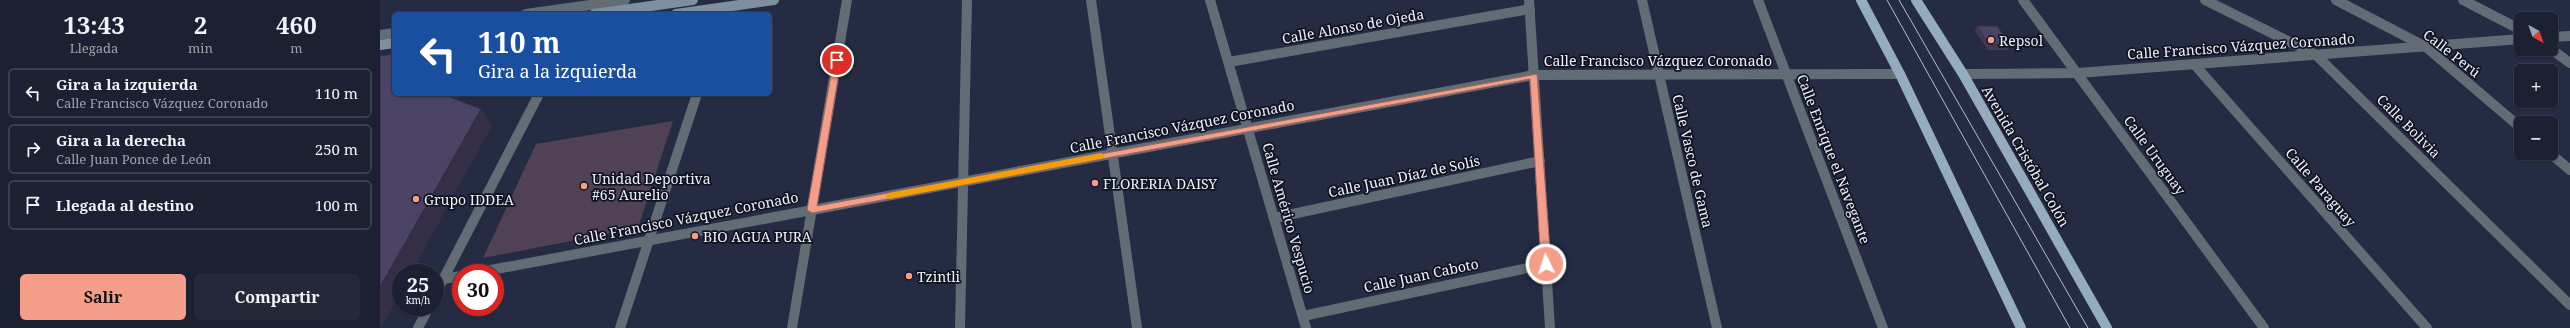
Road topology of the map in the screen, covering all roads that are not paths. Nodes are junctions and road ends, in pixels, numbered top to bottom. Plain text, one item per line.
1 (625, 0) edge
2 (693, 0) edge
3 (774, 0) edge
4 (847, 0) edge
5 (967, 0) edge
6 (1091, 0) edge
7 (1214, 0) edge
8 (1642, 0) edge
9 (1758, 0) edge
10 (1861, 0) edge
11 (1916, 0) edge
12 (2023, 0) edge
13 (2205, 0) edge
14 (2336, 0) edge
15 (2463, 0) edge
16 (586, 3) edge
17 (1529, 4) edge
18 (725, 10) edge
19 (537, 12) edge
20 (581, 12) edge
21 (608, 12) edge
22 (700, 12) edge
23 (2514, 26) edge
24 (392, 33) edge
25 (380, 35) edge
26 (2570, 36) edge
27 (2558, 37) edge
28 (2514, 40) edge
29 (392, 43) edge
30 (380, 45) edge
31 (2426, 47) junction
32 (2558, 54) edge
33 (2316, 55) junction
34 (1229, 62) junction
35 (2570, 63) edge
36 (2194, 64) junction
37 (2078, 73) junction
38 (1787, 74) junction
39 (1900, 74) junction
40 (1963, 74) junction
41 (1534, 75) junction
42 (1659, 75) junction
43 (538, 96) edge
44 (696, 96) edge
45 (2514, 122) edge
46 (1248, 129) junction
47 (1112, 154) junction
48 (2558, 160) edge
49 (1540, 161) junction
50 (2570, 170) edge
51 (963, 182) junction
52 (812, 210) junction
53 (1274, 218) junction
54 (649, 240) junction
55 (1546, 264) junction
56 (504, 268) edge
57 (444, 277) edge
58 (2570, 305) edge
59 (424, 316) edge
60 (1303, 316) junction
61 (418, 328) edge
62 (620, 328) edge
63 (792, 328) edge
64 (960, 328) edge
65 (1137, 328) edge
66 (1306, 328) edge
67 (1550, 328) edge
68 (1716, 328) edge
69 (1883, 328) edge
70 (2021, 328) edge
71 (2107, 328) edge
72 (2264, 328) edge
73 (2427, 328) edge

1 - 16 street
2 - 21 main road
3 - 18 main road
4 - 52 street
5 - 51 street
6 - 47 street
7 - 34 street, Calle Américo Vespucio
8 - 42 street, Calle Vasco de Gama
9 - 38 street, Calle Enrique el Navegante
10 - 39 main road
11 - 40 main road, Avenida Cristóbal Colón
12 - 37 street, Calle Uruguay
13 - 33 street, Calle Bolivia
14 - 31 street, Calle Perú
15 - 23 street
16 - 19 street
16 - 20 street
17 - 34 street, Calle Alonso de Ojeda
17 - 41 street
18 - 22 main road
24 - 25 street
26 - 27 street
28 - 31 street, Calle Francisco Vázquez Coronado
29 - 30 main road
31 - 33 street, Calle Francisco Vázquez Coronado
31 - 45 street, Calle Perú
32 - 35 street
33 - 36 street, Calle Francisco Vázquez Coronado
33 - 58 street, Calle Bolivia
34 - 46 street, Calle Américo Vespucio
36 - 37 street, Calle Francisco Vázquez Coronado
36 - 73 street, Calle Paraguay
37 - 40 street, Calle Francisco Vázquez Coronado
37 - 72 street, Calle Uruguay
38 - 39 street, Calle Francisco Vázquez Coronado
38 - 42 street, Calle Francisco Vázquez Coronado
38 - 69 street, Calle Enrique el Navegante
39 - 70 main road
40 - 71 main road, Avenida Cristóbal Colón
41 - 42 street, Calle Francisco Vázquez Coronado
41 - 46 street, Calle Francisco Vázquez Coronado
41 - 49 street
42 - 68 street, Calle Vasco de Gama
43 - 57 street
44 - 54 street
46 - 47 street, Calle Francisco Vázquez Coronado
46 - 53 street, Calle Américo Vespucio
47 - 51 street, Calle Francisco Vázquez Coronado
47 - 65 street
48 - 50 street
49 - 53 street, Calle Juan Díaz de Solís
49 - 55 street
51 - 52 street, Calle Francisco Vázquez Coronado
51 - 64 street
52 - 54 street, Calle Francisco Vázquez Coronado
52 - 63 street
53 - 60 street, Calle Américo Vespucio
54 - 56 street, Calle Francisco Vázquez Coronado
54 - 62 street
55 - 60 street, Calle Juan Caboto
55 - 67 street
59 - 61 street
60 - 66 street, Calle Américo Vespucio

